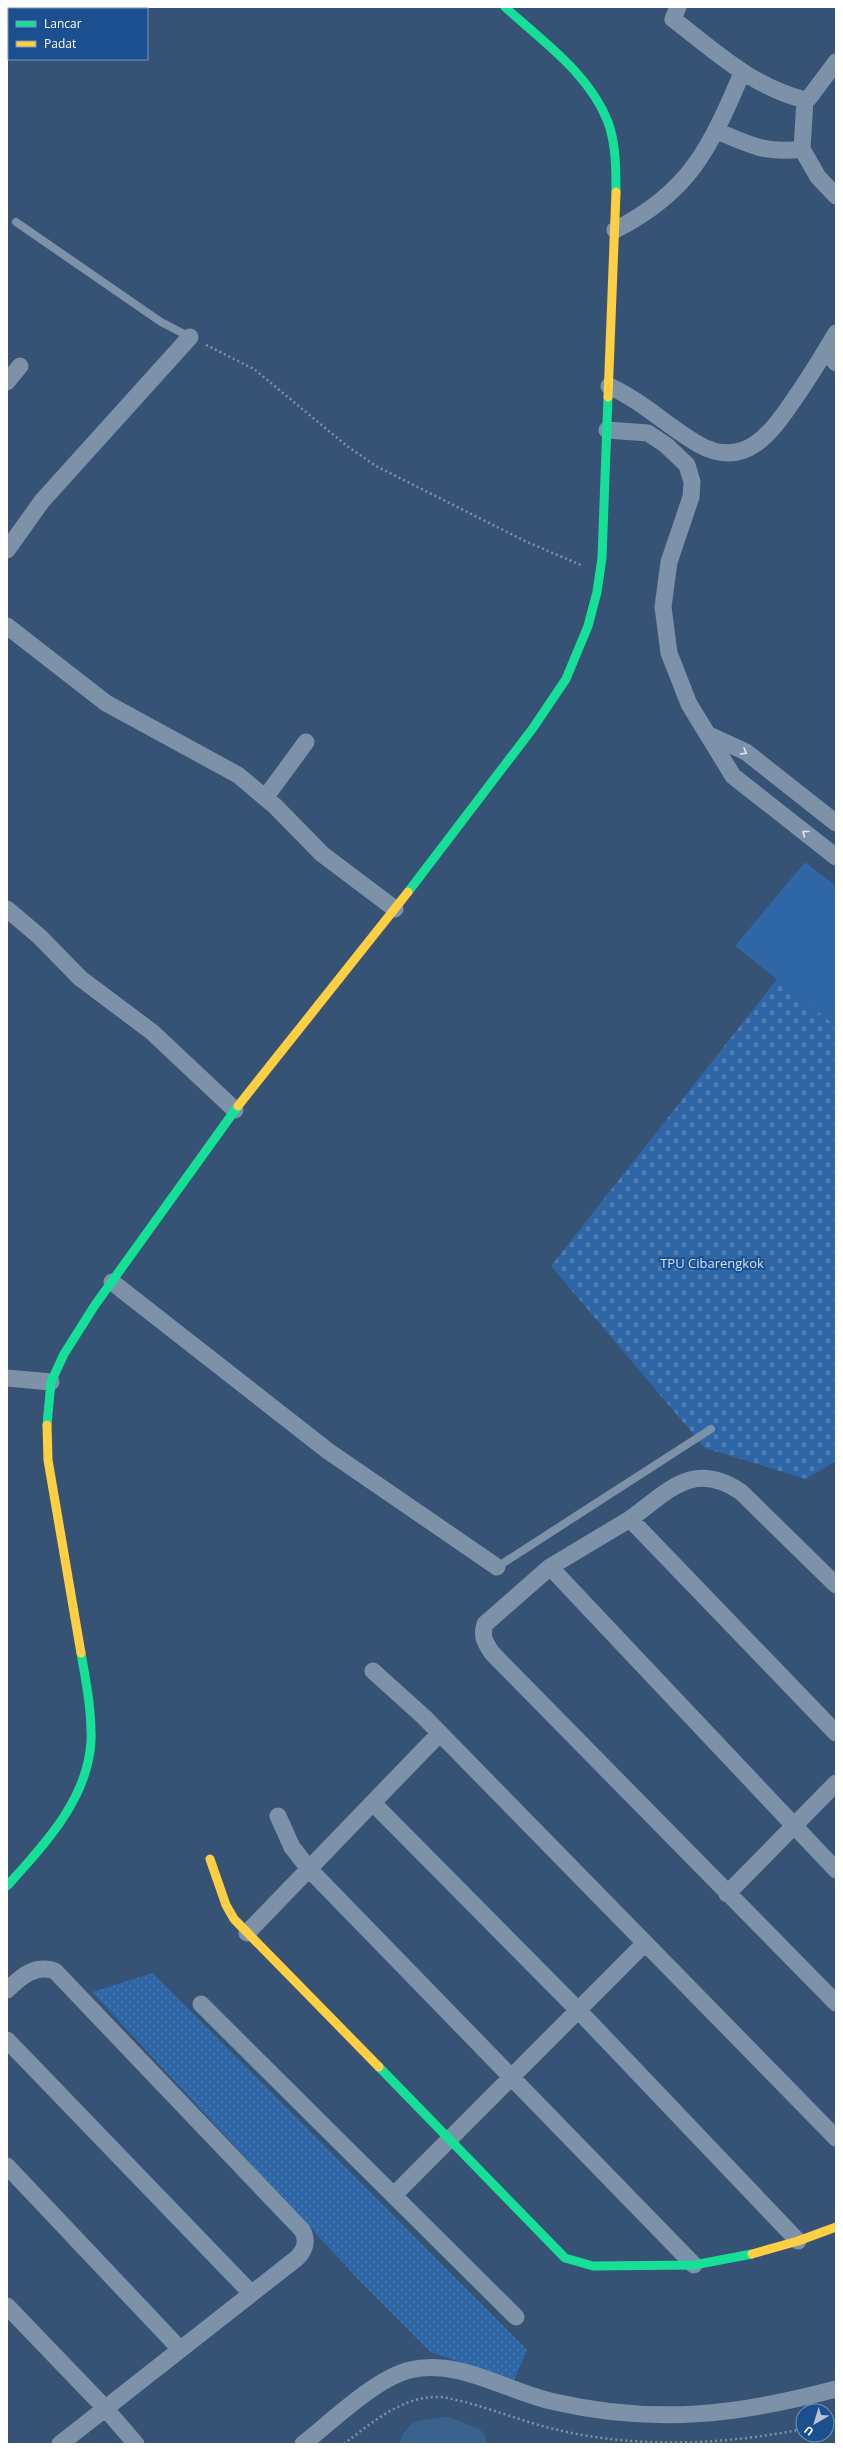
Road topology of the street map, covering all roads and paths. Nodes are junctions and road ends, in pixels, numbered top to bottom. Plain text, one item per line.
1 (505, 7) edge
2 (678, 7) edge
3 (836, 62) edge
4 (742, 73) junction
5 (805, 100) junction
6 (718, 131) junction
7 (802, 149) junction
8 (836, 196) edge
9 (16, 222) dead end
10 (615, 230) junction
11 (836, 333) edge
12 (190, 337) junction
13 (831, 356) edge
14 (20, 366) dead end
15 (7, 382) edge
16 (609, 386) junction
17 (607, 430) junction
18 (7, 550) edge
19 (600, 572) junction
20 (7, 626) edge
21 (709, 735) junction
22 (306, 742) dead end
23 (265, 798) junction
24 (836, 823) edge
25 (836, 857) edge
26 (7, 909) edge
27 (395, 909) junction
28 (235, 1110) junction
29 (112, 1282) junction
30 (7, 1378) edge
31 (51, 1382) junction
32 (711, 1429) dead end
33 (630, 1519) junction
34 (497, 1567) joint
35 (550, 1567) junction
36 (836, 1585) edge
37 (373, 1671) dead end
38 (440, 1733) junction
39 (836, 1733) edge
40 (836, 1783) edge
41 (373, 1803) junction
42 (278, 1816) dead end
43 (792, 1825) junction
44 (210, 1859) dead end
45 (309, 1869) junction
46 (836, 1870) edge
47 (9, 1879) edge
48 (727, 1894) junction
49 (247, 1933) junction
50 (645, 1943) junction
51 (7, 1990) edge
52 (836, 2003) edge
53 (201, 2004) dead end
54 (578, 2010) junction
55 (7, 2040) edge
56 (511, 2077) junction
57 (836, 2138) edge
58 (450, 2139) junction
59 (7, 2166) edge
60 (394, 2196) junction
61 (836, 2227) edge
62 (798, 2241) junction
63 (694, 2265) junction
64 (250, 2292) junction
65 (7, 2306) edge
66 (516, 2317) dead end
67 (180, 2349) junction
68 (836, 2389) edge
69 (106, 2408) junction
70 (795, 2430) edge
71 (133, 2443) edge
72 (60, 2444) edge
73 (303, 2444) edge
74 (344, 2444) edge

1 - 10 street
2 - 4 street
3 - 5 street
4 - 5 street
4 - 6 street
5 - 7 street
6 - 7 street
6 - 10 street
7 - 8 street
9 - 12 lane
10 - 16 street
11 - 13 street
12 - 18 street
12 - 19 path
13 - 16 street
14 - 15 street
16 - 17 street
17 - 19 street
17 - 21 street
19 - 27 street
20 - 23 street
21 -> 24 street
25 -> 21 street
22 - 23 street
23 - 27 street
26 - 28 street
27 - 28 street
28 - 29 street
29 - 31 street
29 - 34 street
30 - 31 street
31 - 47 street
32 - 34 lane
33 - 35 street
33 - 36 street
33 - 39 street
35 - 43 street
35 - 48 street
37 - 38 street
38 - 41 street
38 - 50 street
40 - 43 street
41 - 45 street
41 - 54 street
42 - 45 street
43 - 46 street
43 - 48 street
44 - 49 street
45 - 49 street
45 - 56 street
48 - 52 street
49 - 58 street
50 - 54 street
50 - 57 street
51 - 64 street
53 - 60 street
54 - 56 street
54 - 62 street
55 - 64 street
56 - 58 street
56 - 63 street
58 - 60 street
58 - 63 street
59 - 67 street
60 - 66 street
61 - 62 street
62 - 63 street
64 - 67 street
65 - 69 street
67 - 69 street
68 - 73 street
69 - 71 street
69 - 72 street
70 - 74 path

